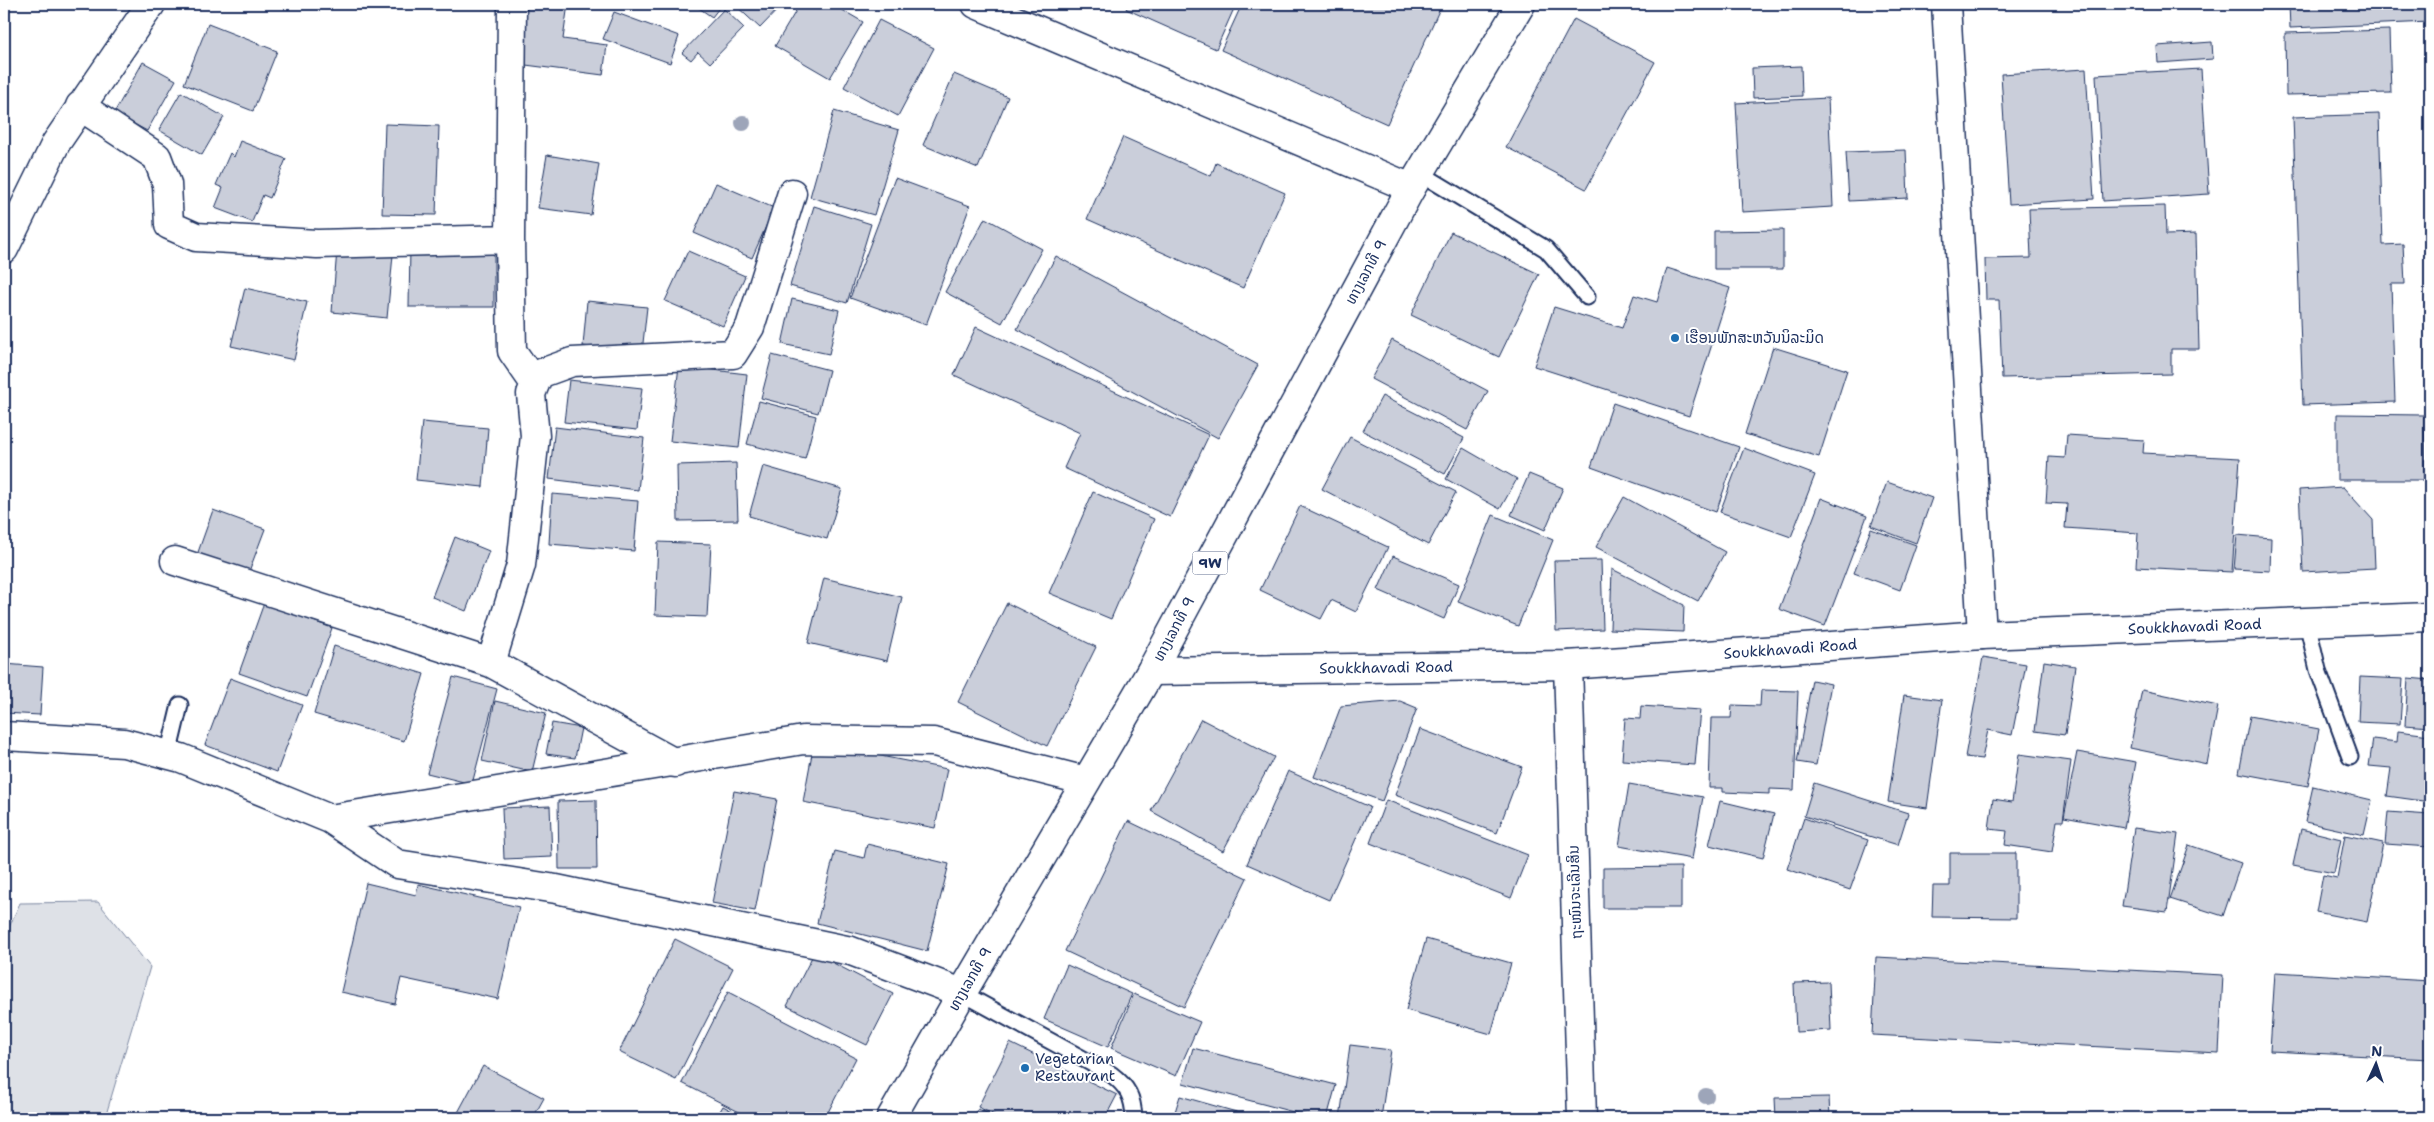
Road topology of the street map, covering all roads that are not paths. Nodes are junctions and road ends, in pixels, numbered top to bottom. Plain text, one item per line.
1 (151, 4) edge
2 (512, 4) edge
3 (976, 4) edge
4 (1521, 4) edge
5 (1946, 4) edge
6 (80, 106) junction
7 (1415, 181) junction
8 (792, 193) dead end
9 (510, 239) junction
10 (4, 249) edge
11 (1587, 297) dead end
12 (536, 384) junction
13 (175, 561) dead end
14 (2430, 617) edge
15 (2307, 622) junction
16 (1982, 635) junction
17 (491, 663) junction
18 (1568, 665) junction
19 (1151, 672) junction
20 (180, 705) dead end
21 (4, 736) edge
22 (168, 755) junction
23 (2350, 756) dead end
24 (675, 763) junction
25 (1086, 781) junction
26 (330, 819) junction
27 (962, 993) junction
28 (891, 1118) edge
29 (1134, 1118) edge
30 (1582, 1118) edge

1 - 6 street
2 - 9 street
3 - 7 street
4 - 7 street, ທາງເລກທີ 9 / 9W
5 - 16 street
6 - 9 street
6 - 10 street
7 - 11 lane
7 - 19 street, ທາງເລກທີ 9 / 9W
8 - 12 street
9 - 12 street
12 - 17 street
13 - 17 street
14 - 15 street, Soukkhavadi Road
15 - 16 street, Soukkhavadi Road
15 - 23 lane
16 - 18 street, Soukkhavadi Road
17 - 24 street
18 - 19 street, Soukkhavadi Road
18 - 30 street, ຖະໜົນຈະເລີນສິນ
19 - 25 street, ທາງເລກທີ 9 / 9W
20 - 22 lane
21 - 22 street
22 - 26 street
24 - 25 street
24 - 26 street
25 - 27 street, ທາງເລກທີ 9 / 9W
26 - 27 street
27 - 28 street, ທາງເລກທີ 9 / 9W
27 - 29 lane

